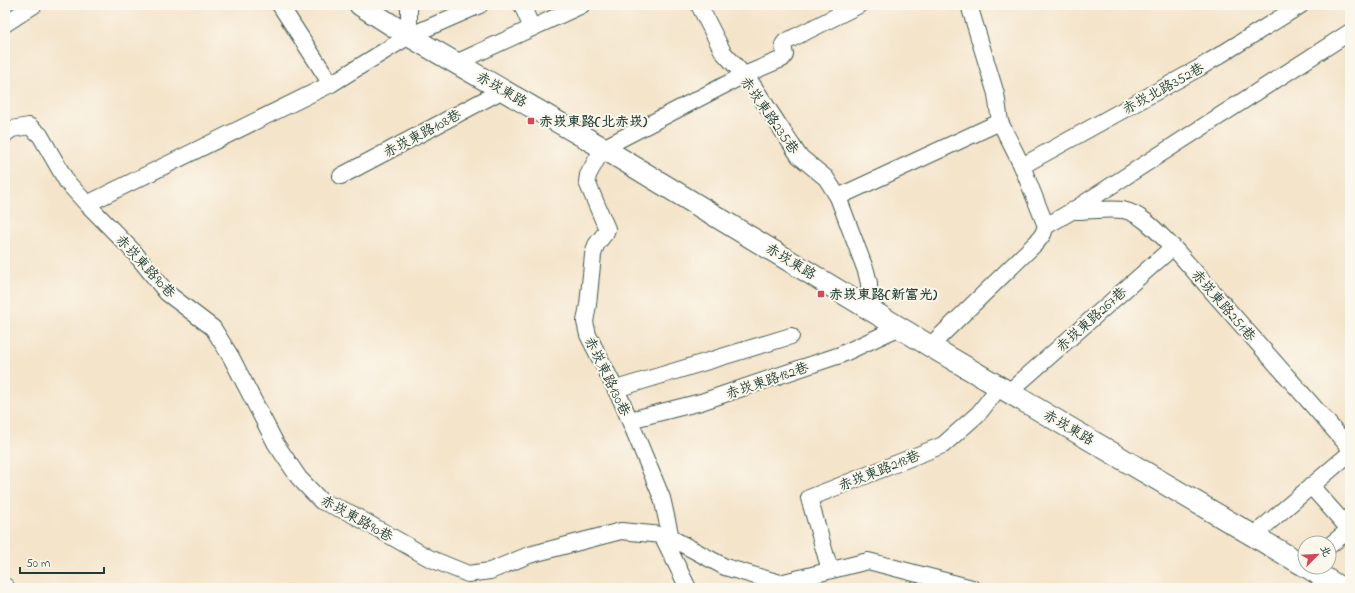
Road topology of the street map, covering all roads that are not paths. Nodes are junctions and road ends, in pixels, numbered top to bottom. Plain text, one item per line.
1 (34, 5) edge
2 (280, 5) edge
3 (360, 5) edge
4 (409, 5) edge
5 (480, 5) edge
6 (522, 5) edge
7 (582, 5) edge
8 (699, 5) edge
9 (859, 5) edge
10 (969, 5) edge
11 (1301, 5) edge
12 (5, 24) edge
13 (532, 28) junction
14 (1350, 32) edge
15 (409, 36) junction
16 (456, 63) junction
17 (744, 75) junction
18 (331, 84) junction
19 (503, 90) junction
20 (1000, 122) junction
21 (5, 134) edge
22 (603, 148) junction
23 (1022, 166) junction
24 (341, 176) dead end
25 (838, 197) junction
26 (86, 204) junction
27 (1072, 211) junction
28 (1046, 226) junction
29 (1172, 247) junction
30 (869, 308) junction
31 (900, 327) junction
32 (792, 336) dead end
33 (930, 346) junction
34 (616, 389) junction
35 (1005, 389) junction
36 (630, 420) junction
37 (1350, 448) edge
38 (1350, 453) edge
39 (1311, 486) junction
40 (1350, 529) edge
41 (1254, 535) junction
42 (666, 537) junction
43 (1337, 540) edge
44 (1297, 561) edge
45 (830, 570) junction
46 (1320, 575) edge
47 (688, 588) edge
48 (972, 588) edge
49 (1341, 588) edge

1 - 12 street
2 - 18 street
3 - 15 main road, 赤崁東路
4 - 15 street
5 - 15 street
6 - 13 street
7 - 13 street
8 - 17 street, 赤崁東路235巷
9 - 17 street
10 - 20 street
11 - 23 street, 赤崁北路352巷
13 - 16 street
14 - 27 street, 赤崁東路251巷
15 - 16 main road, 赤崁東路
15 - 18 street
16 - 19 main road, 赤崁東路
17 - 22 street
17 - 25 street, 赤崁東路235巷
18 - 26 street
19 - 22 main road, 赤崁東路
19 - 24 street, 赤崁東路108巷
20 - 23 street
20 - 25 street
21 - 26 street, 赤崁東路90巷
22 - 30 main road, 赤崁東路
22 - 34 street, 赤崁東路130巷
23 - 28 street
25 - 30 street, 赤崁東路235巷
26 - 42 street, 赤崁東路90巷
27 - 28 street, 赤崁東路251巷
27 - 29 street, 赤崁東路251巷
28 - 33 street, 赤崁東路251巷
29 - 35 street, 赤崁東路267巷
29 - 37 street, 赤崁東路251巷
30 - 31 main road, 赤崁東路
31 - 33 main road, 赤崁東路
31 - 36 street, 赤崁東路182巷
32 - 34 street
33 - 35 main road, 赤崁東路
34 - 36 street, 赤崁東路130巷
35 - 41 main road, 赤崁東路
35 - 45 street, 赤崁東路218巷
36 - 42 street, 赤崁東路130巷
38 - 39 street
39 - 40 street
39 - 41 street
40 - 43 street
41 - 44 main road, 赤崁東路
42 - 45 street
42 - 47 street, 赤崁東路130巷
45 - 48 street
46 - 49 main road, 赤崁東路

